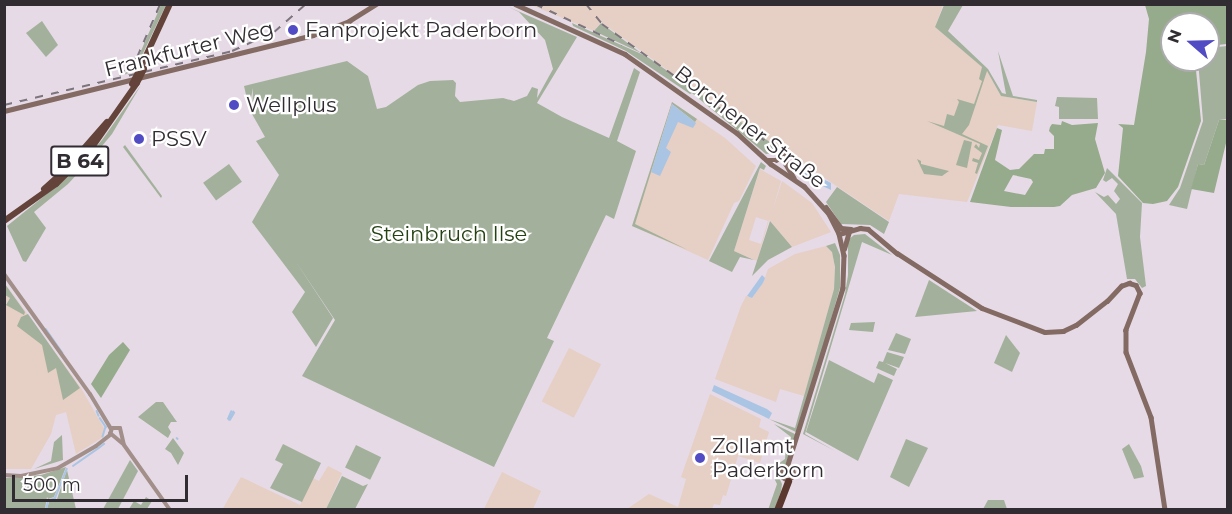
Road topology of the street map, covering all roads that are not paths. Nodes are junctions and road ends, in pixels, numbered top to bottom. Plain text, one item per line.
1 (172, 4) edge
2 (376, 4) edge
3 (514, 4) edge
4 (134, 84) junction
5 (4, 111) edge
6 (766, 160) junction
7 (795, 180) junction
8 (824, 205) junction
9 (4, 216) edge
10 (4, 221) edge
11 (860, 228) junction
12 (849, 231) junction
13 (839, 234) junction
14 (844, 255) junction
15 (4, 274) edge
16 (113, 433) junction
17 (121, 434) junction
18 (124, 445) junction
19 (789, 468) junction
20 (4, 475) edge
21 (786, 480) junction
22 (170, 510) edge
23 (777, 510) edge
24 (1165, 510) edge

1 - 4 highway, B 64, bridge
2 - 5 main road, Frankfurter Weg
3 - 6 main road, Borchener Straße
4 - 9 highway, B 64
4 - 10 highway, B 64
6 - 7 main road, Borchener Straße
6 - 7 main road
7 - 8 main road, Borchener Straße
8 - 11 main road
8 - 13 main road, Borchener Straße
11 - 12 main road
11 - 24 main road
12 - 13 main road
12 - 14 main road
13 - 14 main road, Borchener Straße
14 - 19 main road, Borchener Straße
15 - 16 street
16 - 17 street
16 - 17 street
16 - 18 street
16 - 20 street
17 - 18 street
18 - 22 street
19 - 21 main road
19 - 21 main road
21 - 23 highway

